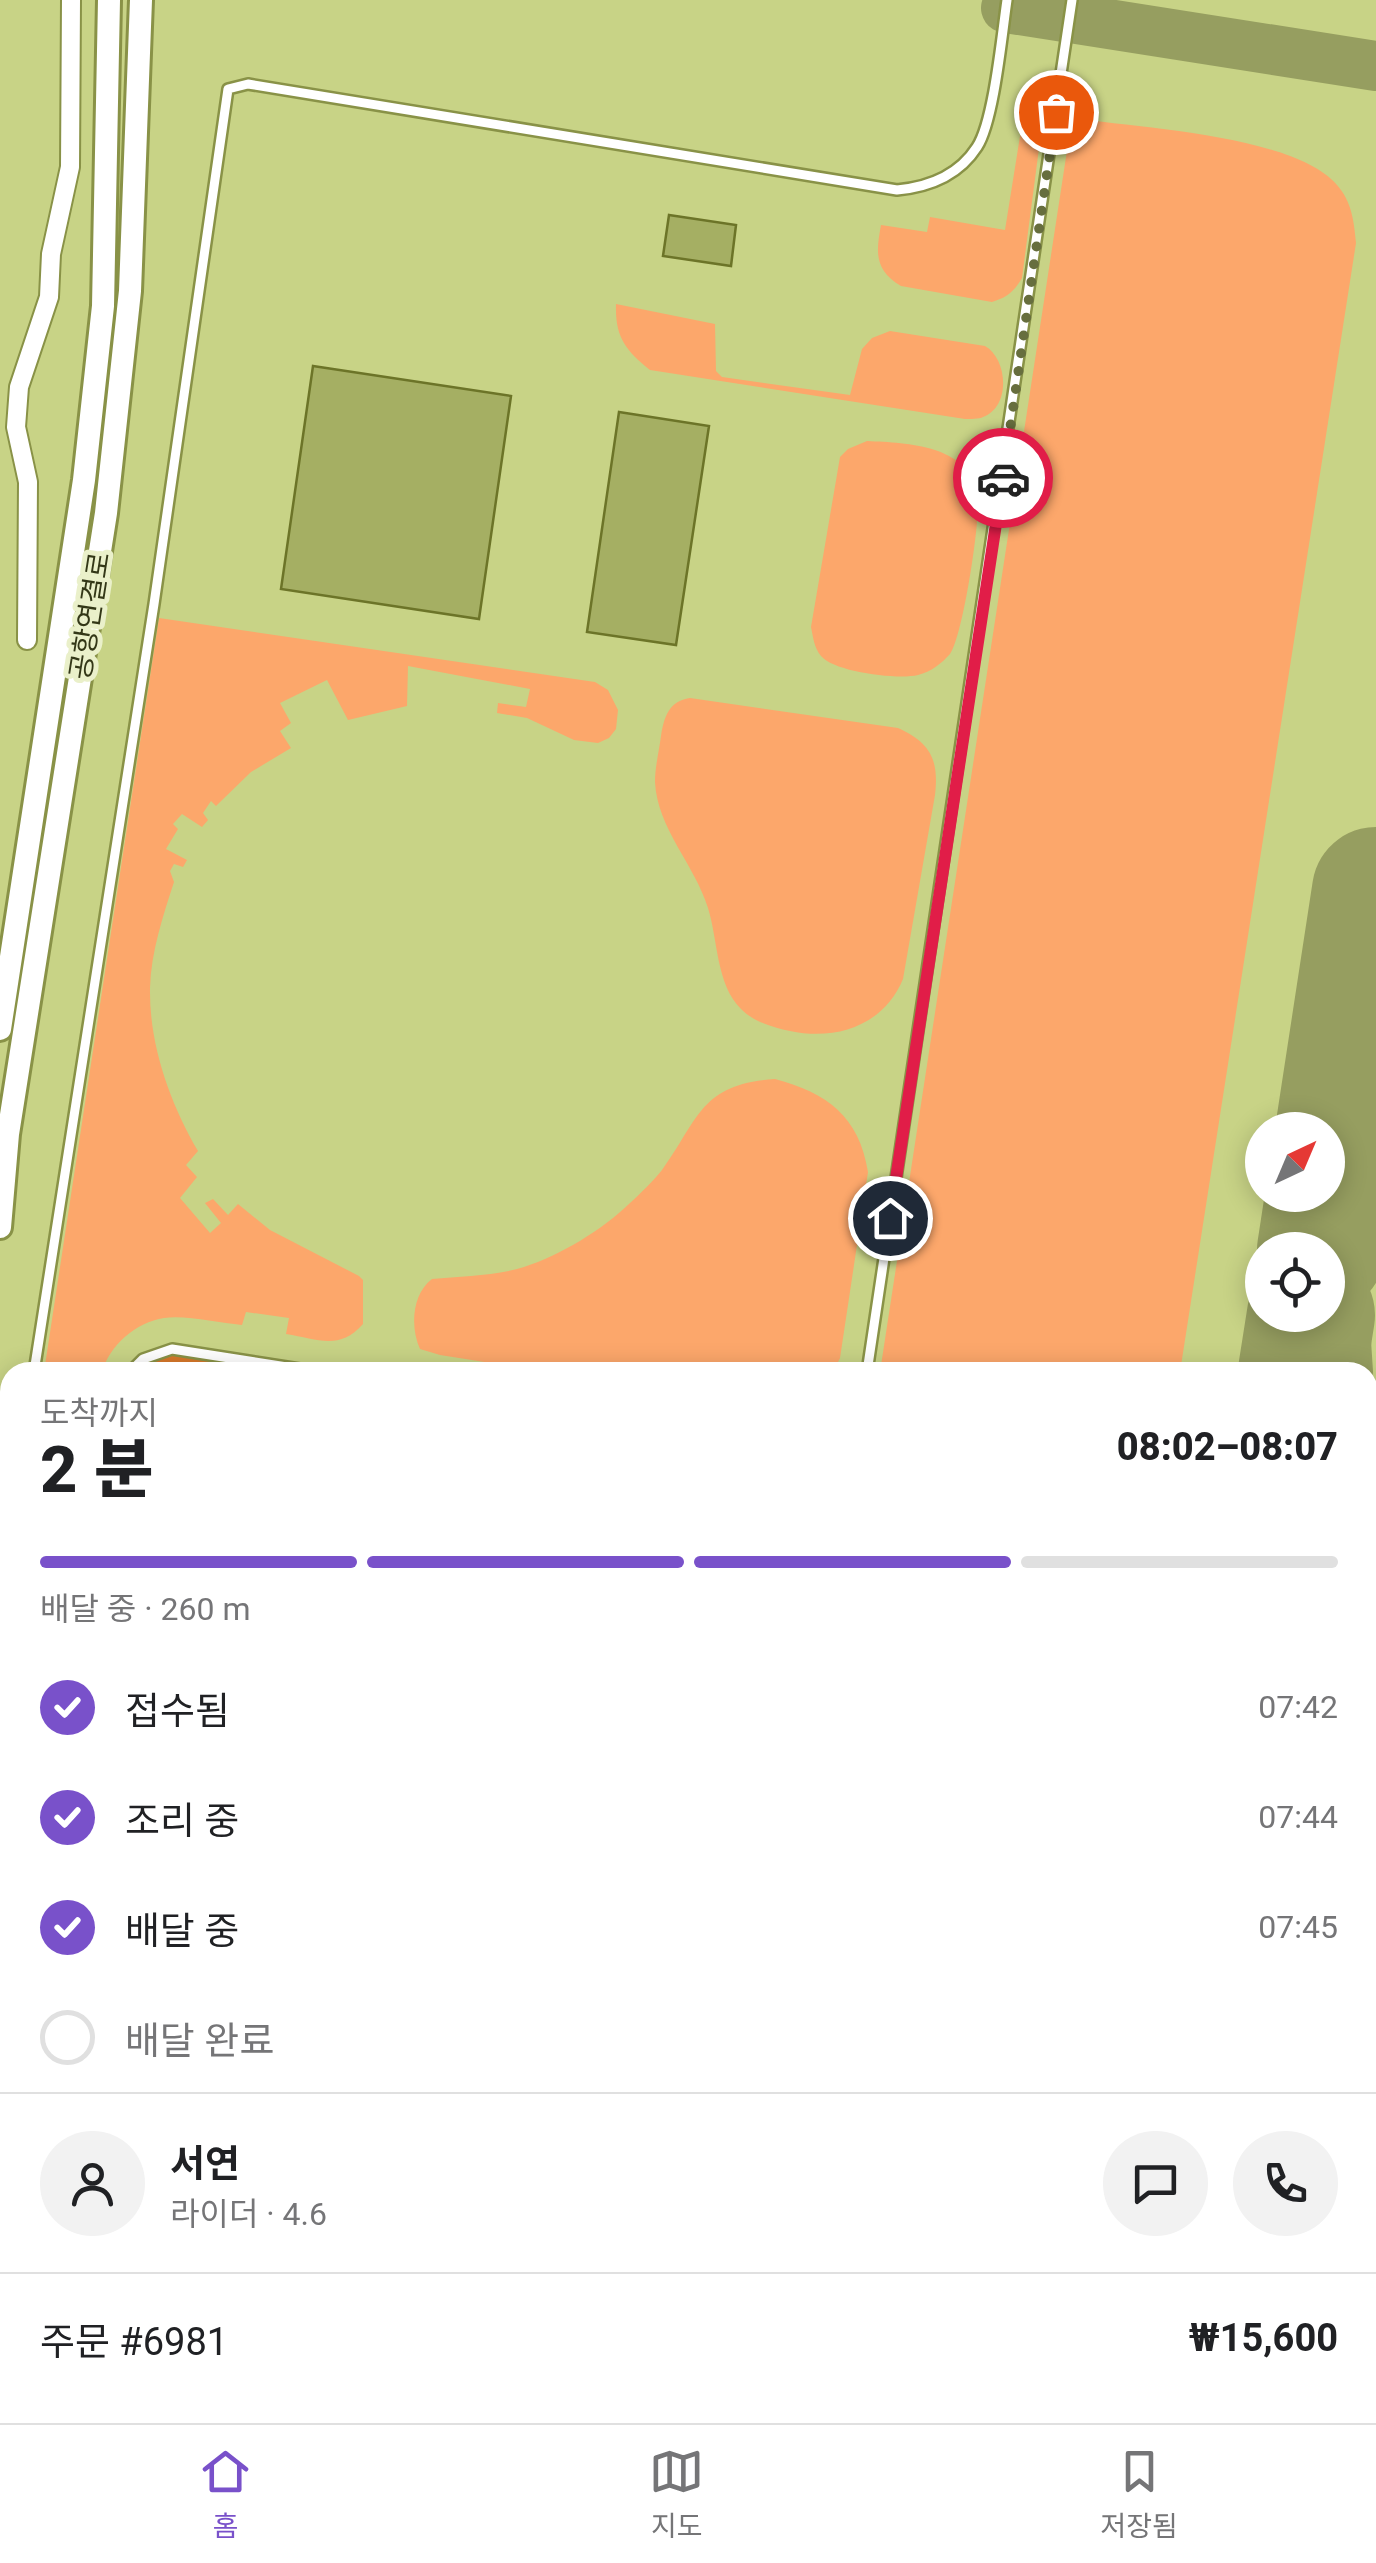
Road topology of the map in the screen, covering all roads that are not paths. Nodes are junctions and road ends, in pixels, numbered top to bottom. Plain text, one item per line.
1 (71, 0) edge
2 (109, 0) edge
3 (141, 0) edge
4 (1007, 0) edge
5 (1072, 0) edge
6 (27, 640) dead end
7 (0, 1029) edge
8 (0, 1227) edge
9 (36, 1362) edge
10 (140, 1362) edge
11 (258, 1362) edge
12 (868, 1362) edge

1 - 6 street
2 - 7 street, 공항연결로
3 - 8 street, 공항연결로
4 - 9 lane
5 - 12 lane
10 - 11 lane

